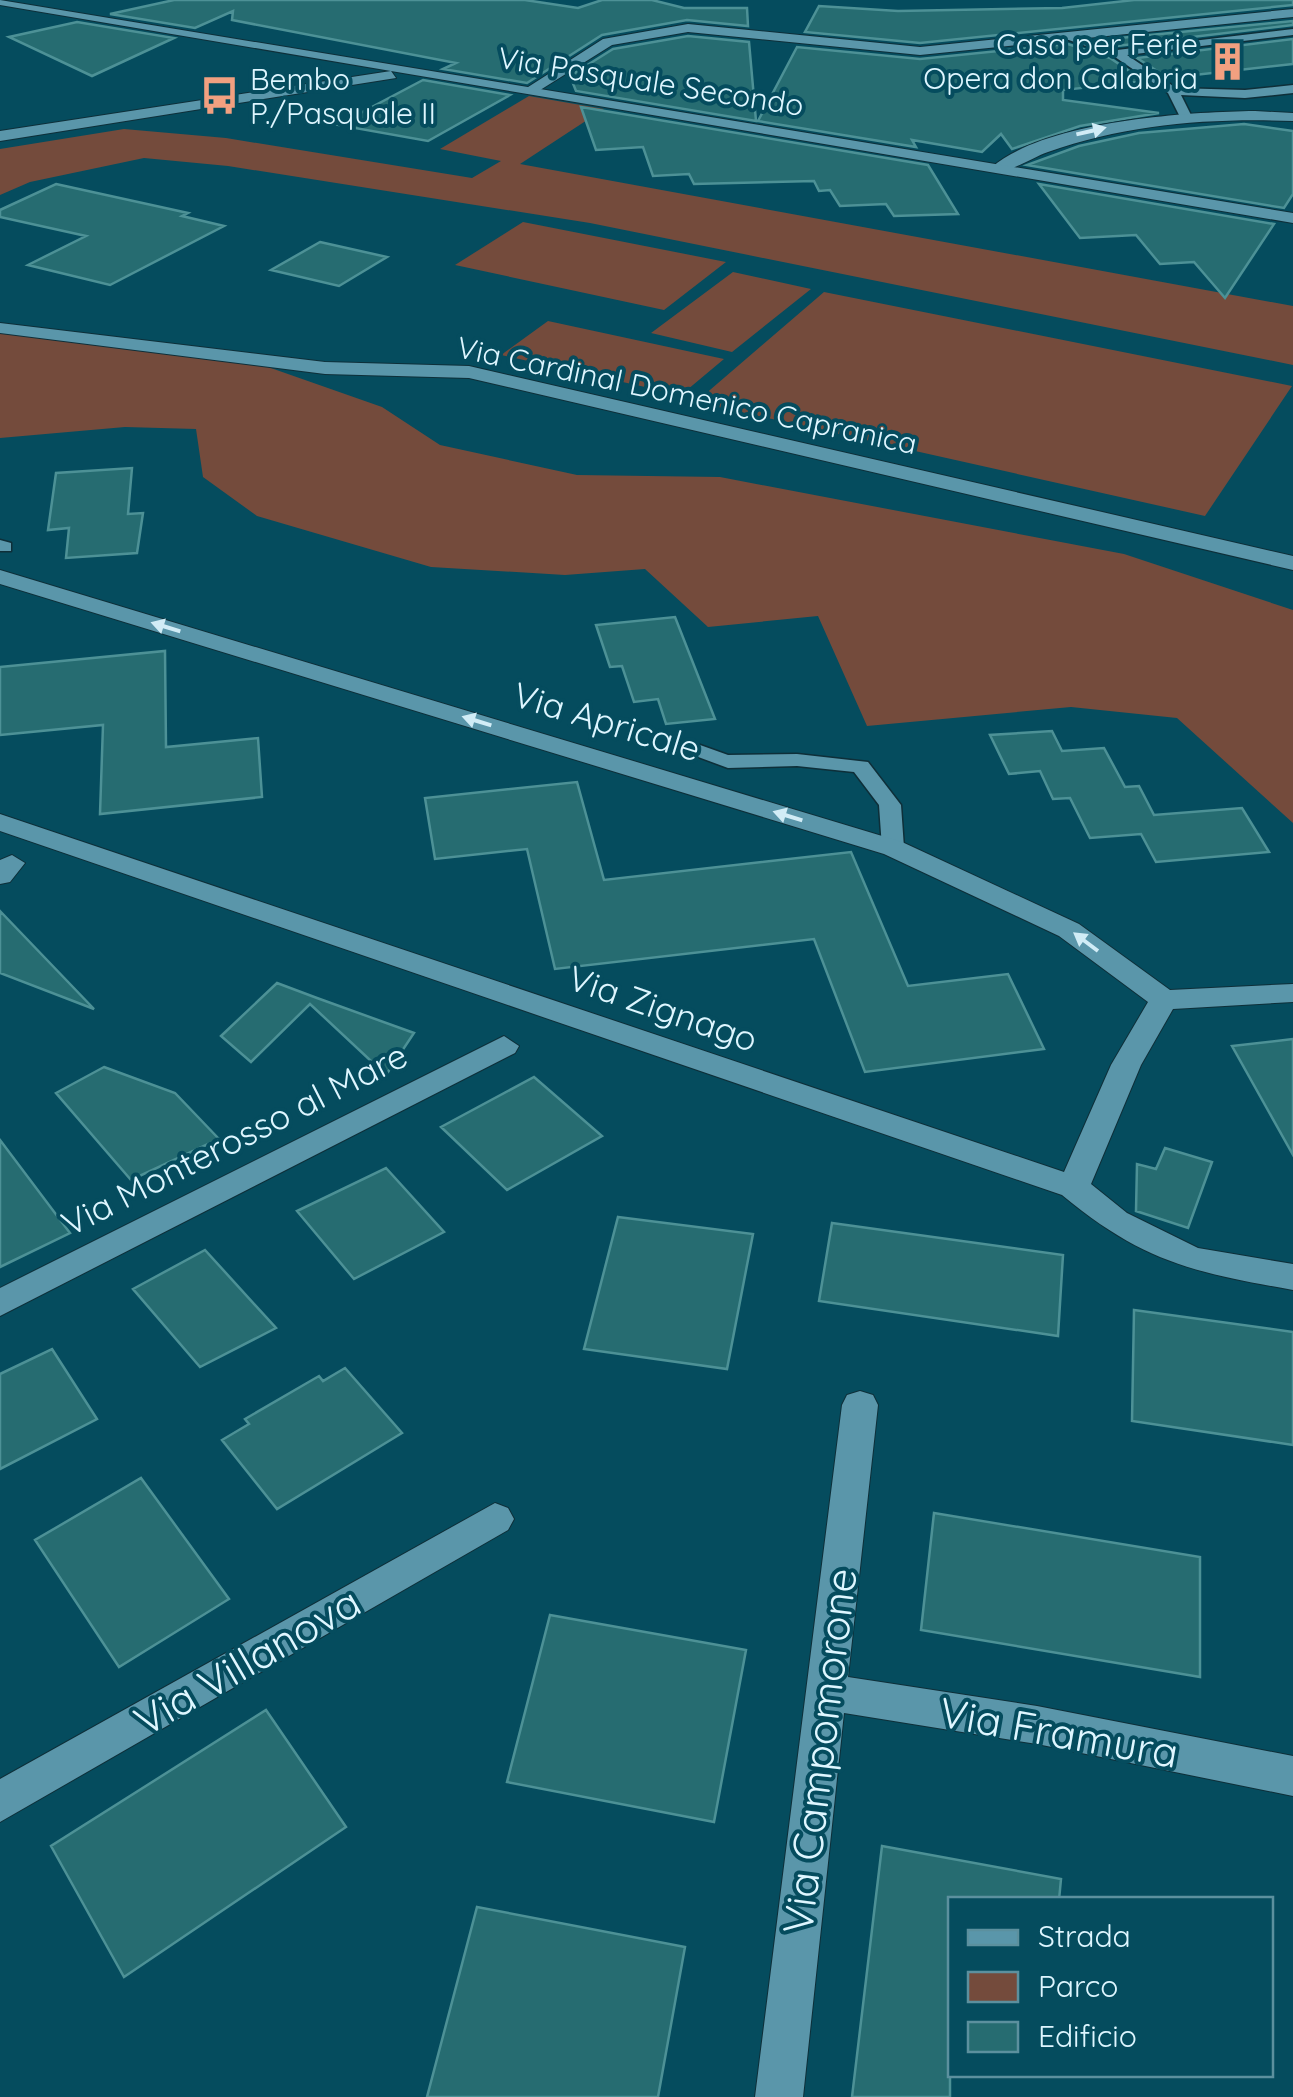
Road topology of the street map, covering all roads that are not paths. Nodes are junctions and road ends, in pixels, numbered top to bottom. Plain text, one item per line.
1 (0, 0) edge
2 (1293, 13) edge
3 (1293, 32) edge
4 (1069, 38) junction
5 (1116, 53) junction
6 (418, 71) junction
7 (532, 89) junction
8 (1173, 91) junction
9 (1293, 92) edge
10 (1293, 117) edge
11 (1186, 118) junction
12 (0, 136) edge
13 (1000, 167) junction
14 (1293, 218) edge
15 (0, 328) edge
16 (1293, 563) edge
17 (0, 577) edge
18 (689, 746) dead end
19 (0, 822) edge
20 (892, 848) junction
21 (1293, 993) edge
22 (1164, 1000) junction
23 (504, 1046) dead end
24 (1073, 1187) junction
25 (1293, 1276) edge
26 (0, 1303) edge
27 (860, 1405) dead end
28 (495, 1520) dead end
29 (825, 1692) junction
30 (1293, 1776) edge
31 (0, 1802) edge
32 (779, 2097) edge

1 - 6 street, Via Pasquale Secondo
2 - 4 street
3 - 5 lane
4 - 5 lane
4 - 7 street
5 - 8 lane
6 - 7 street, Via Pasquale Secondo
6 - 12 street
7 - 13 street, Via Pasquale Secondo
8 - 9 lane
8 - 11 lane
10 - 11 street
13 -> 11 street
13 - 14 street, Via Pasquale Secondo
15 - 16 street, Via Cardinal Domenico Capranica
20 -> 17 street, Via Apricale
18 - 20 lane
19 - 24 street, Via Zignago
22 -> 20 street, Via Apricale
21 - 22 street
22 - 24 street
23 - 26 street, Via Monterosso al Mare
24 - 25 street, Via Zignago
27 - 29 street, Via Campomorone
28 - 31 street, Via Villanova
29 - 30 street, Via Framura
29 - 32 street, Via Campomorone

